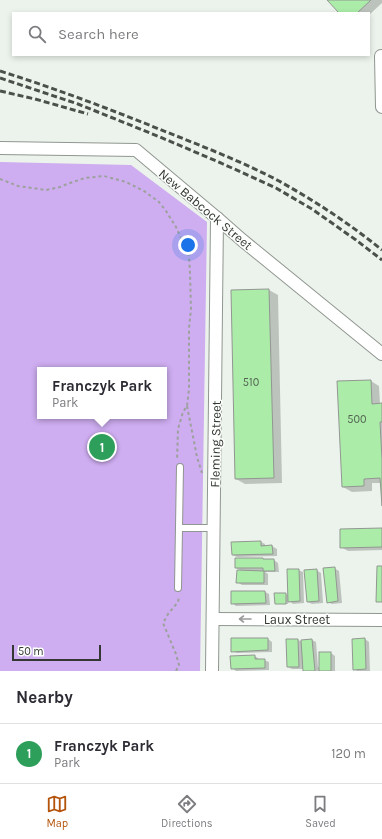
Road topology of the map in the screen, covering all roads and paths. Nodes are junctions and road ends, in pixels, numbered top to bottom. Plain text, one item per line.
1 (382, 55) edge
2 (382, 107) edge
3 (0, 148) edge
4 (0, 179) edge
5 (218, 218) junction
6 (382, 354) edge
7 (187, 406) junction
8 (180, 467) joint
9 (202, 474) dead end
10 (179, 528) junction
11 (214, 528) junction
12 (178, 588) joint
13 (213, 619) junction
14 (382, 620) edge
15 (176, 671) edge
16 (212, 671) edge

1 - 2 street
3 - 5 street, New Babcock Street
4 - 7 path
5 - 6 street, New Babcock Street
5 - 11 street, Fleming Street
7 - 8 path
7 - 9 path
8 - 10 lane
10 - 11 lane
10 - 12 lane
11 - 13 street, Fleming Street
12 - 15 path
14 -> 13 street, Laux Street
13 - 16 street, Fleming Street

